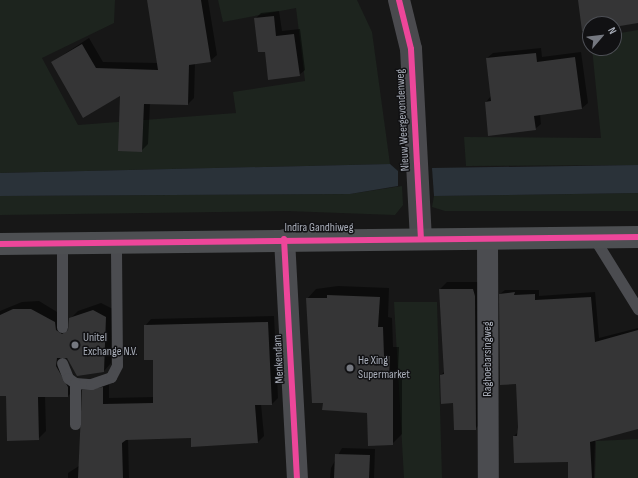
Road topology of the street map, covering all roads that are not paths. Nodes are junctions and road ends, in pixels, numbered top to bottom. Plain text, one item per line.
1 (399, 0) edge
2 (638, 237) edge
3 (594, 238) junction
4 (284, 239) junction
5 (421, 239) junction
6 (488, 239) junction
7 (116, 242) junction
8 (62, 243) junction
9 (0, 244) edge
10 (638, 309) edge
11 (62, 327) dead end
12 (62, 363) dead end
13 (75, 383) junction
14 (75, 424) dead end
15 (297, 478) edge
16 (488, 478) edge

1 - 5 street, Nieuw Weergevondenweg
2 - 3 main road, Indira Gandhiweg
3 - 6 main road, Indira Gandhiweg
3 - 10 lane
4 - 5 main road, Indira Gandhiweg
4 - 7 main road, Indira Gandhiweg
4 - 15 street, Menkendam
5 - 6 main road, Indira Gandhiweg
6 - 16 street, Raghoebarsingweg
7 - 8 main road, Indira Gandhiweg
7 - 13 lane
8 - 9 main road, Indira Gandhiweg
8 - 11 lane
12 - 13 lane
13 - 14 lane

